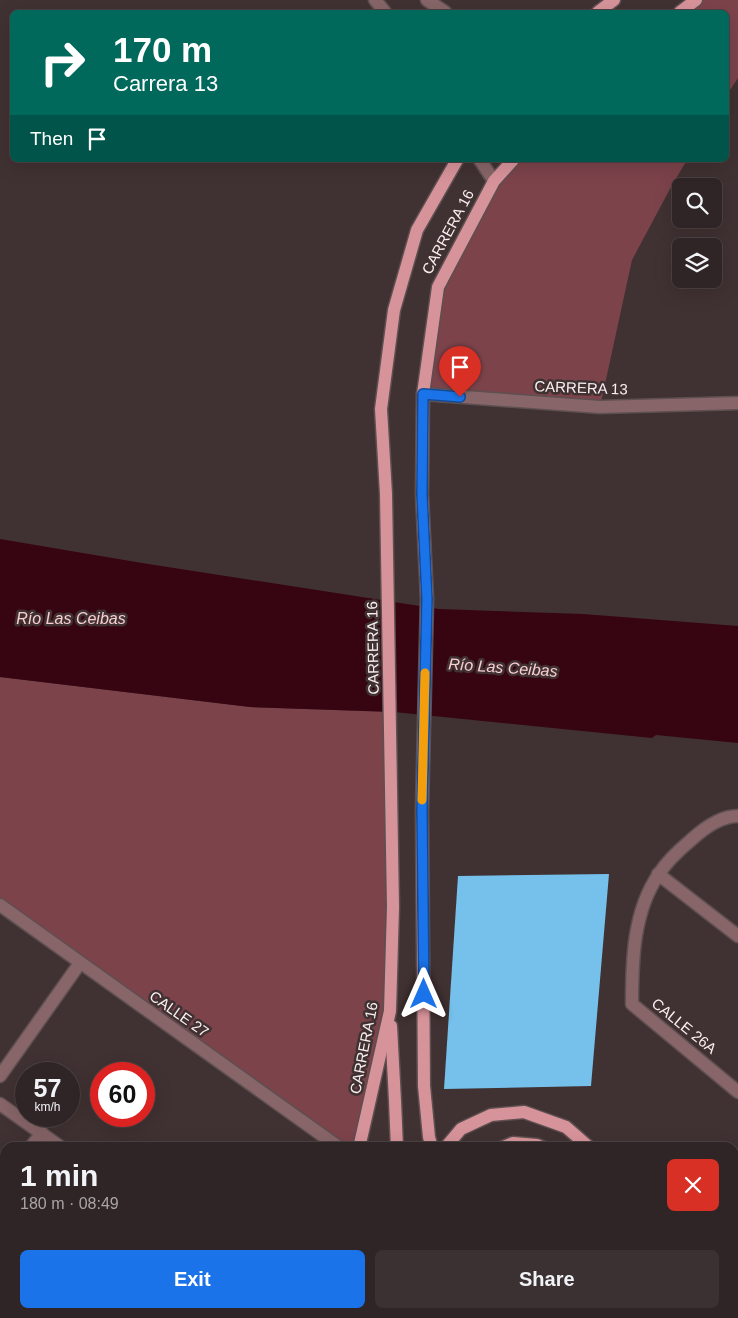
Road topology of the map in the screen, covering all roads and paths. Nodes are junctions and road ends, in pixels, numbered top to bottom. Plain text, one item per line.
1 (375, 0) edge
2 (427, 0) edge
3 (614, 0) edge
4 (696, 0) edge
5 (383, 10) edge
6 (442, 10) edge
7 (601, 10) edge
8 (683, 10) edge
9 (456, 162) edge
10 (481, 162) edge
11 (511, 162) edge
12 (494, 181) junction
13 (423, 394) junction
14 (738, 403) edge
15 (738, 816) edge
16 (658, 874) junction
17 (0, 905) edge
18 (738, 936) edge
19 (80, 963) junction
20 (390, 1011) junction
21 (0, 1076) edge
22 (738, 1092) edge
23 (0, 1104) edge
24 (42, 1134) junction
25 (35, 1142) edge
26 (53, 1142) edge
27 (332, 1142) edge
28 (360, 1142) edge
29 (397, 1142) edge
30 (430, 1142) edge
31 (450, 1142) edge
32 (583, 1142) edge

1 - 5 street
2 - 6 street
3 - 7 main road
4 - 8 main road
9 - 20 main road, CARRERA 16
10 - 12 street
11 - 12 main road, CARRERA 16
12 - 13 main road, CARRERA 16
13 - 14 street, CARRERA 13
13 - 30 main road, CARRERA 16
15 - 16 street
16 - 18 street
16 - 22 street, CALLE 26A
17 - 19 street, CALLE 27
19 - 21 street
19 - 27 street, CALLE 27
20 - 28 main road, CARRERA 16
20 - 29 main road
23 - 24 street
24 - 25 street
24 - 26 street
31 - 32 main road

